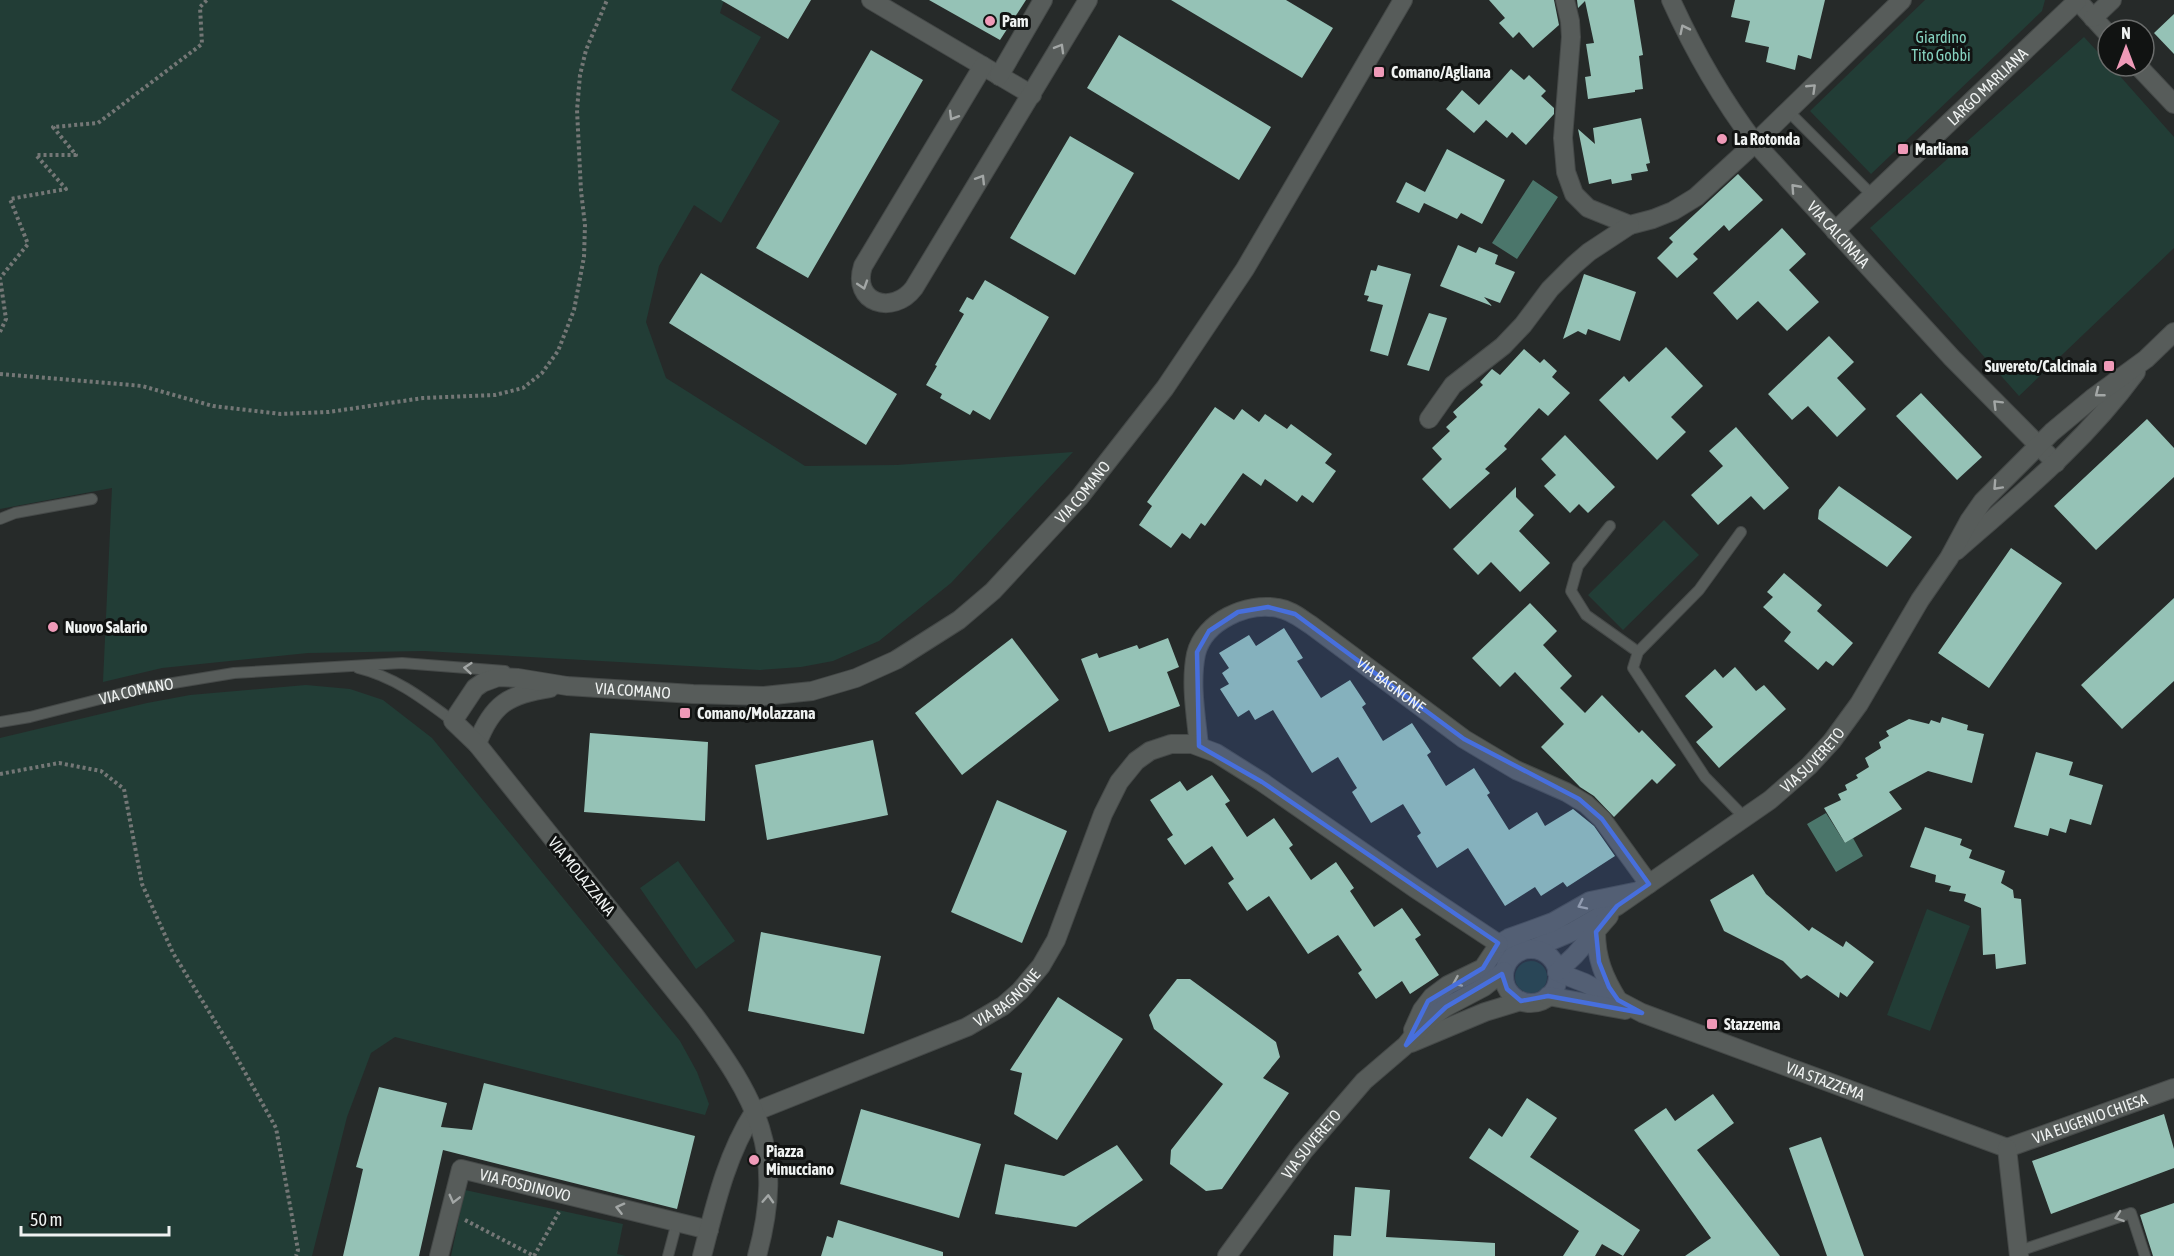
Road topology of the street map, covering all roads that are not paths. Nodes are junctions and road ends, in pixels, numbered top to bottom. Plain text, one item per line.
1 (871, 0) edge
2 (1043, 0) edge
3 (1088, 0) edge
4 (1403, 0) edge
5 (1565, 0) edge
6 (1671, 0) edge
7 (1902, 0) edge
8 (2112, 0) edge
9 (2077, 1) edge
10 (2092, 18) junction
11 (2096, 22) edge
12 (983, 66) junction
13 (999, 76) junction
14 (2149, 78) edge
15 (1032, 95) junction
16 (2174, 104) edge
17 (1788, 111) junction
18 (1755, 143) junction
19 (1872, 195) junction
20 (1630, 225) junction
21 (1835, 231) junction
22 (2174, 332) edge
23 (2146, 358) junction
24 (1429, 419) dead end
25 (2038, 445) junction
26 (2056, 463) junction
27 (92, 499) dead end
28 (15, 513) junction
29 (0, 514) edge
30 (0, 519) edge
31 (1610, 526) dead end
32 (1741, 532) dead end
33 (1949, 558) junction
34 (1638, 652) junction
35 (346, 665) junction
36 (567, 686) junction
37 (416, 694) joint
38 (453, 721) junction
39 (0, 722) edge
40 (477, 744) junction
41 (1199, 746) junction
42 (1745, 818) junction
43 (1644, 888) junction
44 (1617, 906) junction
45 (1596, 932) junction
46 (1499, 944) junction
47 (1532, 949) junction
48 (1504, 971) junction
49 (1557, 972) junction
50 (1548, 996) junction
51 (1618, 1000) junction
52 (1521, 1001) junction
53 (1642, 1013) junction
54 (1406, 1045) junction
55 (2174, 1088) edge
56 (754, 1112) junction
57 (2007, 1148) junction
58 (677, 1222) junction
59 (709, 1230) junction
60 (2019, 1253) edge
61 (440, 1256) edge
62 (668, 1256) edge
63 (702, 1256) edge
64 (757, 1256) edge
65 (1227, 1256) edge
66 (2145, 1256) edge

1 - 12 street
2 - 13 street
15 -> 3 street
4 - 36 street, VIA COMANO
5 - 20 street
18 -> 6 street, VIA CALCINAIA
17 -> 7 street
8 - 10 street
9 - 10 street
9 - 19 street, LARGO MARLIANA
10 - 11 street
12 - 13 street
12 -> 15 street
13 - 15 street
14 - 16 street
17 - 18 street
17 - 19 lane
18 - 20 street
21 -> 18 street, VIA CALCINAIA
19 - 21 street, LARGO MARLIANA
20 - 24 street
25 -> 21 street, VIA CALCINAIA
22 - 23 street, VIA SUVERETO
23 -> 25 street, VIA SUVERETO
23 - 26 street, VIA SUVERETO
25 - 26 street, VIA CALCINAIA
25 -> 33 street, VIA SUVERETO
26 - 33 street, VIA SUVERETO
27 - 28 lane
28 - 29 lane
28 - 30 lane
31 - 34 lane
32 - 34 lane
33 - 42 street, VIA SUVERETO
34 - 42 lane
36 -> 35 lane, VIA COMANO
35 - 37 lane, VIA COMANO
35 - 39 lane, VIA COMANO
36 - 38 street, VIA COMANO
36 - 40 street
37 - 38 lane, VIA MOLAZZANA
38 - 40 street, VIA MOLAZZANA
40 - 56 street, VIA MOLAZZANA
41 - 43 street, VIA BAGNONE
41 - 46 street, VIA BAGNONE
41 - 56 street, VIA BAGNONE
42 - 43 street, VIA SUVERETO
43 - 44 street, VIA SUVERETO
43 -> 46 street
44 - 45 street, VIA SUVERETO
44 - 47 street, VIA SUVERETO
45 - 49 street, VIA SUVERETO
45 - 51 street
46 -> 54 street
47 - 48 street
47 - 49 street
48 - 52 street
48 - 54 street, VIA SUVERETO
49 - 50 street
49 - 51 street, VIA STAZZEMA
50 - 52 street
50 - 53 street, VIA STAZZEMA
51 - 53 street, VIA STAZZEMA
52 - 54 street, VIA SUVERETO
53 - 57 street, VIA STAZZEMA
54 - 65 street, VIA SUVERETO
55 - 57 street, VIA EUGENIO CHIESA
56 - 59 street
64 -> 56 street
57 - 60 street
58 - 59 street
58 -> 61 street, VIA FOSDINOVO
58 - 62 lane
59 - 63 street
66 -> 60 lane

